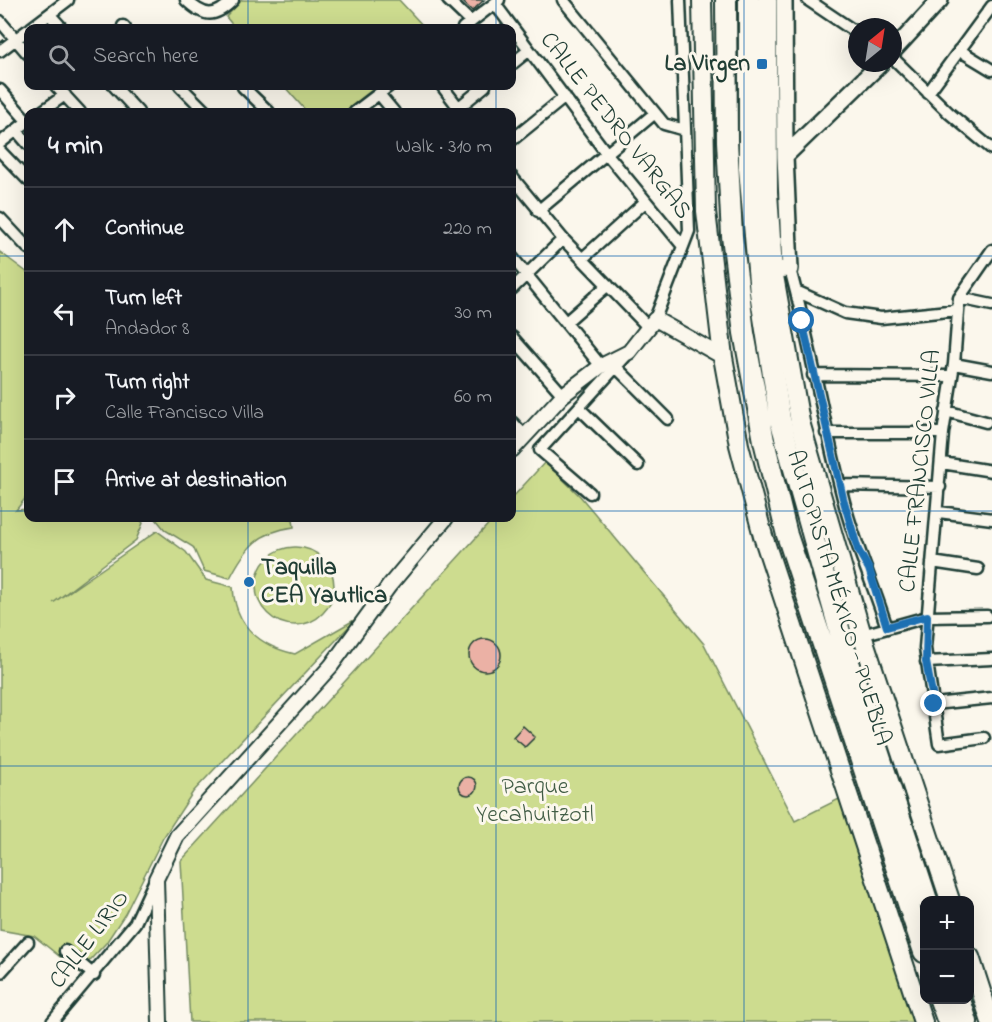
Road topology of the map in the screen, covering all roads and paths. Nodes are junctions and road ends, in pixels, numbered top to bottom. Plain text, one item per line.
1 (186, 0) edge
2 (233, 0) edge
3 (448, 0) edge
4 (562, 0) edge
5 (682, 0) edge
6 (702, 0) edge
7 (726, 0) edge
8 (749, 0) edge
9 (767, 0) edge
10 (784, 0) edge
11 (808, 0) edge
12 (940, 0) edge
13 (63, 2) edge
14 (497, 2) edge
15 (825, 4) edge
16 (991, 10) edge
17 (50, 15) junction
18 (0, 21) edge
19 (37, 24) edge
20 (58, 24) edge
21 (466, 24) edge
22 (468, 24) edge
23 (511, 24) edge
24 (848, 25) edge
25 (516, 32) edge
26 (24, 33) edge
27 (16, 39) junction
28 (902, 41) edge
29 (24, 49) edge
30 (959, 50) junction
31 (0, 51) edge
32 (528, 51) junction
33 (516, 61) edge
34 (902, 67) edge
35 (992, 70) edge
36 (872, 72) edge
37 (0, 90) edge
38 (60, 90) edge
39 (118, 90) edge
40 (184, 90) edge
41 (246, 90) edge
42 (384, 90) edge
43 (445, 90) edge
44 (481, 90) edge
45 (928, 93) junction
46 (379, 94) junction
47 (65, 95) junction
48 (565, 97) junction
49 (47, 108) edge
50 (76, 108) edge
51 (134, 108) edge
52 (199, 108) edge
53 (265, 108) edge
54 (360, 108) edge
55 (391, 108) edge
56 (458, 108) edge
57 (462, 108) edge
58 (655, 113) junction
59 (24, 117) edge
60 (24, 125) edge
61 (16, 130) junction
62 (685, 130) junction
63 (516, 137) edge
64 (24, 139) edge
65 (0, 143) edge
66 (992, 149) edge
67 (0, 151) edge
68 (607, 154) junction
69 (785, 156) junction
70 (24, 176) edge
71 (516, 182) edge
72 (645, 202) junction
73 (538, 211) junction
74 (0, 218) edge
75 (563, 239) junction
76 (24, 244) edge
77 (682, 245) junction
78 (991, 253) edge
79 (582, 259) junction
80 (516, 262) edge
81 (782, 270) junction
82 (526, 275) junction
83 (608, 285) junction
84 (516, 286) edge
85 (796, 291) junction
86 (959, 298) junction
87 (992, 305) edge
88 (958, 310) junction
89 (566, 322) junction
90 (652, 323) junction
91 (516, 342) edge
92 (722, 350) junction
93 (629, 352) junction
94 (954, 364) junction
95 (602, 366) junction
96 (616, 367) junction
97 (992, 371) edge
98 (813, 375) junction
99 (951, 376) junction
100 (563, 395) junction
101 (579, 408) junction
102 (946, 411) junction
103 (668, 419) dead end
104 (986, 422) dead end
105 (516, 426) edge
106 (826, 433) junction
107 (943, 433) junction
108 (525, 436) junction
109 (516, 446) edge
110 (942, 463) junction
111 (638, 465) dead end
112 (992, 471) edge
113 (840, 485) junction
114 (940, 487) junction
115 (590, 493) dead end
116 (939, 512) junction
117 (992, 519) edge
118 (443, 522) edge
119 (932, 562) junction
120 (978, 569) dead end
121 (927, 616) junction
122 (987, 616) dead end
123 (887, 627) junction
124 (862, 635) junction
125 (992, 658) edge
126 (926, 662) junction
127 (992, 698) edge
128 (934, 704) junction
129 (984, 738) dead end
130 (156, 879) junction
131 (926, 896) edge
132 (949, 896) edge
133 (28, 942) dead end
134 (923, 950) edge
135 (64, 951) dead end
136 (974, 972) edge
137 (0, 973) edge
138 (94, 975) junction
139 (942, 1004) edge
140 (962, 1004) edge
141 (157, 1020) edge
142 (52, 1022) edge
143 (923, 1022) edge
144 (948, 1022) edge
145 (967, 1022) edge
146 (991, 1022) edge

1 - 2 street
3 - 21 street
4 - 58 street
5 - 62 street
6 - 92 highway
7 - 134 highway, AUTOPISTA MÉXICO - PUEBLA
8 - 131 highway, AUTOPISTA MÉXICO - PUEBLA
9 - 81 highway
10 - 69 main road
11 - 15 street
12 - 28 main road
13 - 17 street
14 - 22 street
14 - 23 street, CALLE PEDRO VARGAS
15 - 24 street
16 - 30 street
17 - 19 street
17 - 20 street
18 - 27 street
25 - 32 street, CALLE PEDRO VARGAS
26 - 27 street
27 - 29 street
27 - 31 street
30 - 35 street
30 - 45 street
32 - 33 street
32 - 48 street, CALLE PEDRO VARGAS
34 - 45 street
36 - 69 main road
37 - 59 street
38 - 47 street
39 - 51 street
40 - 52 street
41 - 53 street
42 - 46 street
43 - 56 street
44 - 57 street
45 - 66 street
46 - 54 street
46 - 55 street
47 - 49 street
47 - 50 street
48 - 63 street
48 - 68 street, CALLE PEDRO VARGAS
58 - 62 street
58 - 68 street
60 - 61 street
61 - 64 street
61 - 65 street
62 - 77 street
67 - 70 street
68 - 72 street, CALLE PEDRO VARGAS
68 - 73 street
69 - 81 main road
71 - 73 street
72 - 77 street, CALLE PEDRO VARGAS
72 - 79 street
73 - 75 street
74 - 76 street
75 - 79 street
75 - 82 street
77 - 90 street
78 - 86 street
79 - 83 street
80 - 82 street
81 - 85 street
81 - 124 highway
82 - 84 street
82 - 89 street
83 - 89 street
83 - 90 street
85 - 88 street
85 - 98 street
86 - 87 street
86 - 88 street, CALLE FRANCISCO VILLA
88 - 94 street, CALLE FRANCISCO VILLA
89 - 95 street
90 - 92 street
90 - 93 street
91 - 100 street
92 - 143 highway
93 - 95 street
93 - 96 street
94 - 97 street
94 - 99 street, CALLE FRANCISCO VILLA
95 - 100 street
96 - 101 street
96 - 103 street
98 - 99 street
98 - 106 street
99 - 102 street, CALLE FRANCISCO VILLA
100 - 108 street
101 - 111 street
101 - 115 street
102 - 104 street
102 - 107 street, CALLE FRANCISCO VILLA
105 - 108 street
106 - 107 street
106 - 113 street
107 - 110 street, CALLE FRANCISCO VILLA
108 - 109 street
110 - 112 street
110 - 114 street, CALLE FRANCISCO VILLA
113 - 114 street
113 - 123 street
114 - 116 street, CALLE FRANCISCO VILLA
116 - 117 street
116 - 119 street, CALLE FRANCISCO VILLA
118 - 130 street
119 - 120 street
119 - 121 street, CALLE FRANCISCO VILLA
121 - 122 street
121 - 123 street
121 - 126 street, CALLE FRANCISCO VILLA
123 - 124 street
124 - 132 highway
125 - 126 street
126 - 128 street, CALLE FRANCISCO VILLA
127 - 128 street
128 - 129 street, CALLE FRANCISCO VILLA
130 - 138 street, CALLE LIRIO
130 - 141 street
133 - 137 street
135 - 138 street
136 - 146 highway
138 - 142 street, CALLE LIRIO
139 - 144 highway
140 - 145 highway

